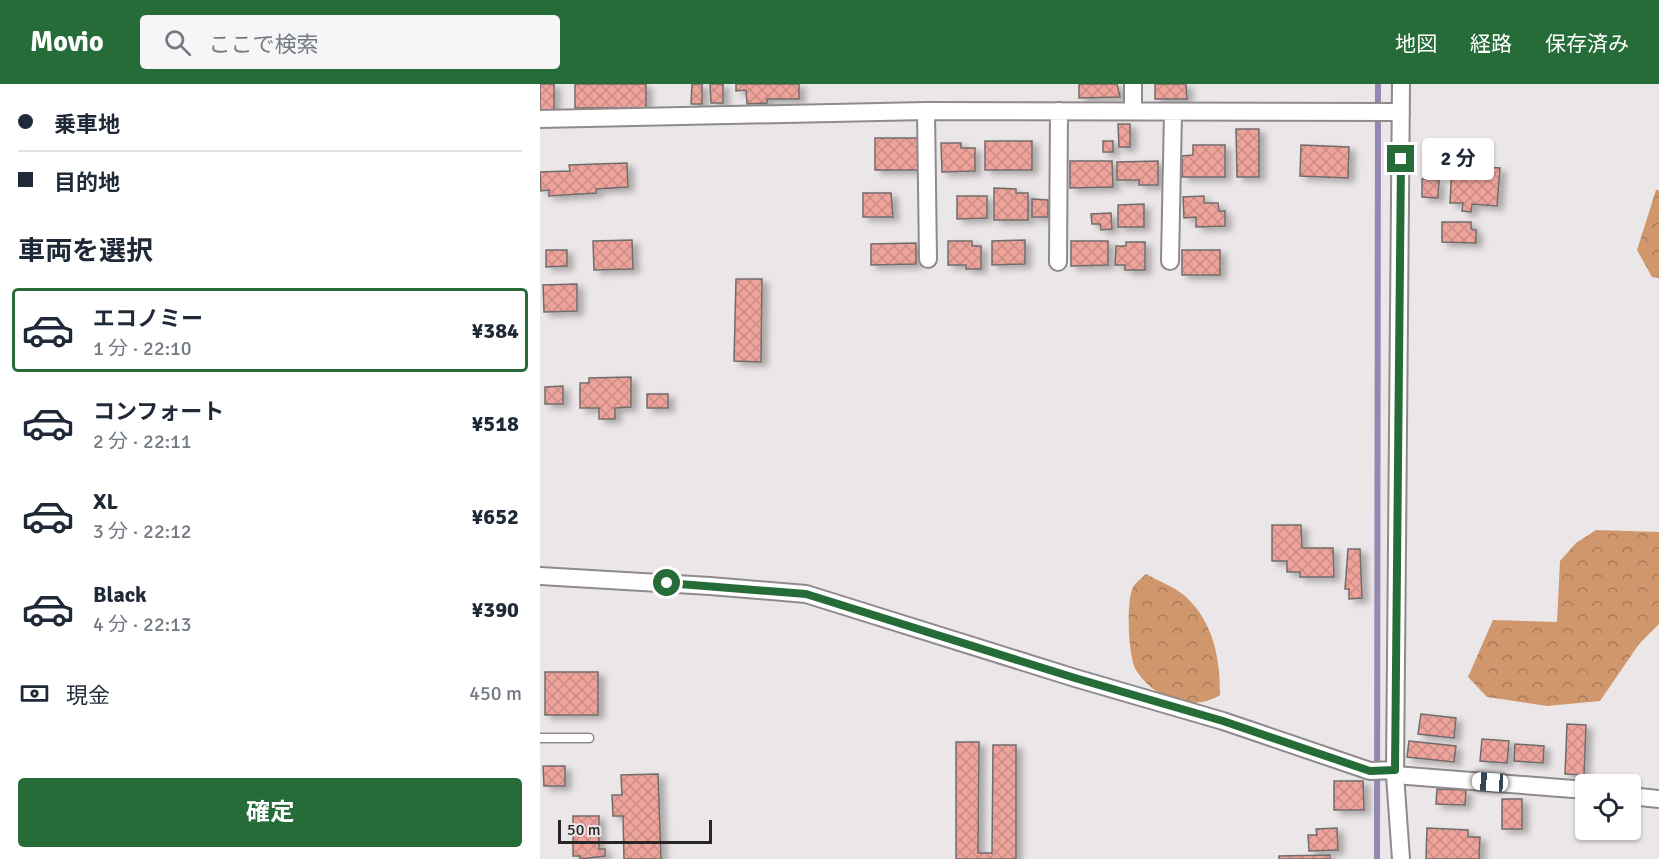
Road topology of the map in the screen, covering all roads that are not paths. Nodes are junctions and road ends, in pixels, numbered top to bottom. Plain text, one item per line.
1 (1133, 84) edge
2 (1401, 84) edge
3 (926, 111) junction
4 (1059, 111) junction
5 (1133, 111) junction
6 (1173, 112) junction
7 (1401, 112) junction
8 (540, 119) edge
9 (928, 259) dead end
10 (1170, 261) dead end
11 (1058, 262) dead end
12 (540, 576) edge
13 (540, 738) edge
14 (588, 738) dead end
15 (1385, 771) junction
16 (1575, 789) edge
17 (1641, 797) edge
18 (1659, 799) edge
19 (1401, 859) edge

1 - 5 street
2 - 7 street
3 - 4 street
3 - 8 street
3 - 9 street
4 - 5 street
4 - 11 street
5 - 6 street
6 - 7 street
6 - 10 street
7 - 15 street
12 - 15 street
13 - 14 lane
15 - 16 street
15 - 19 street
17 - 18 street

